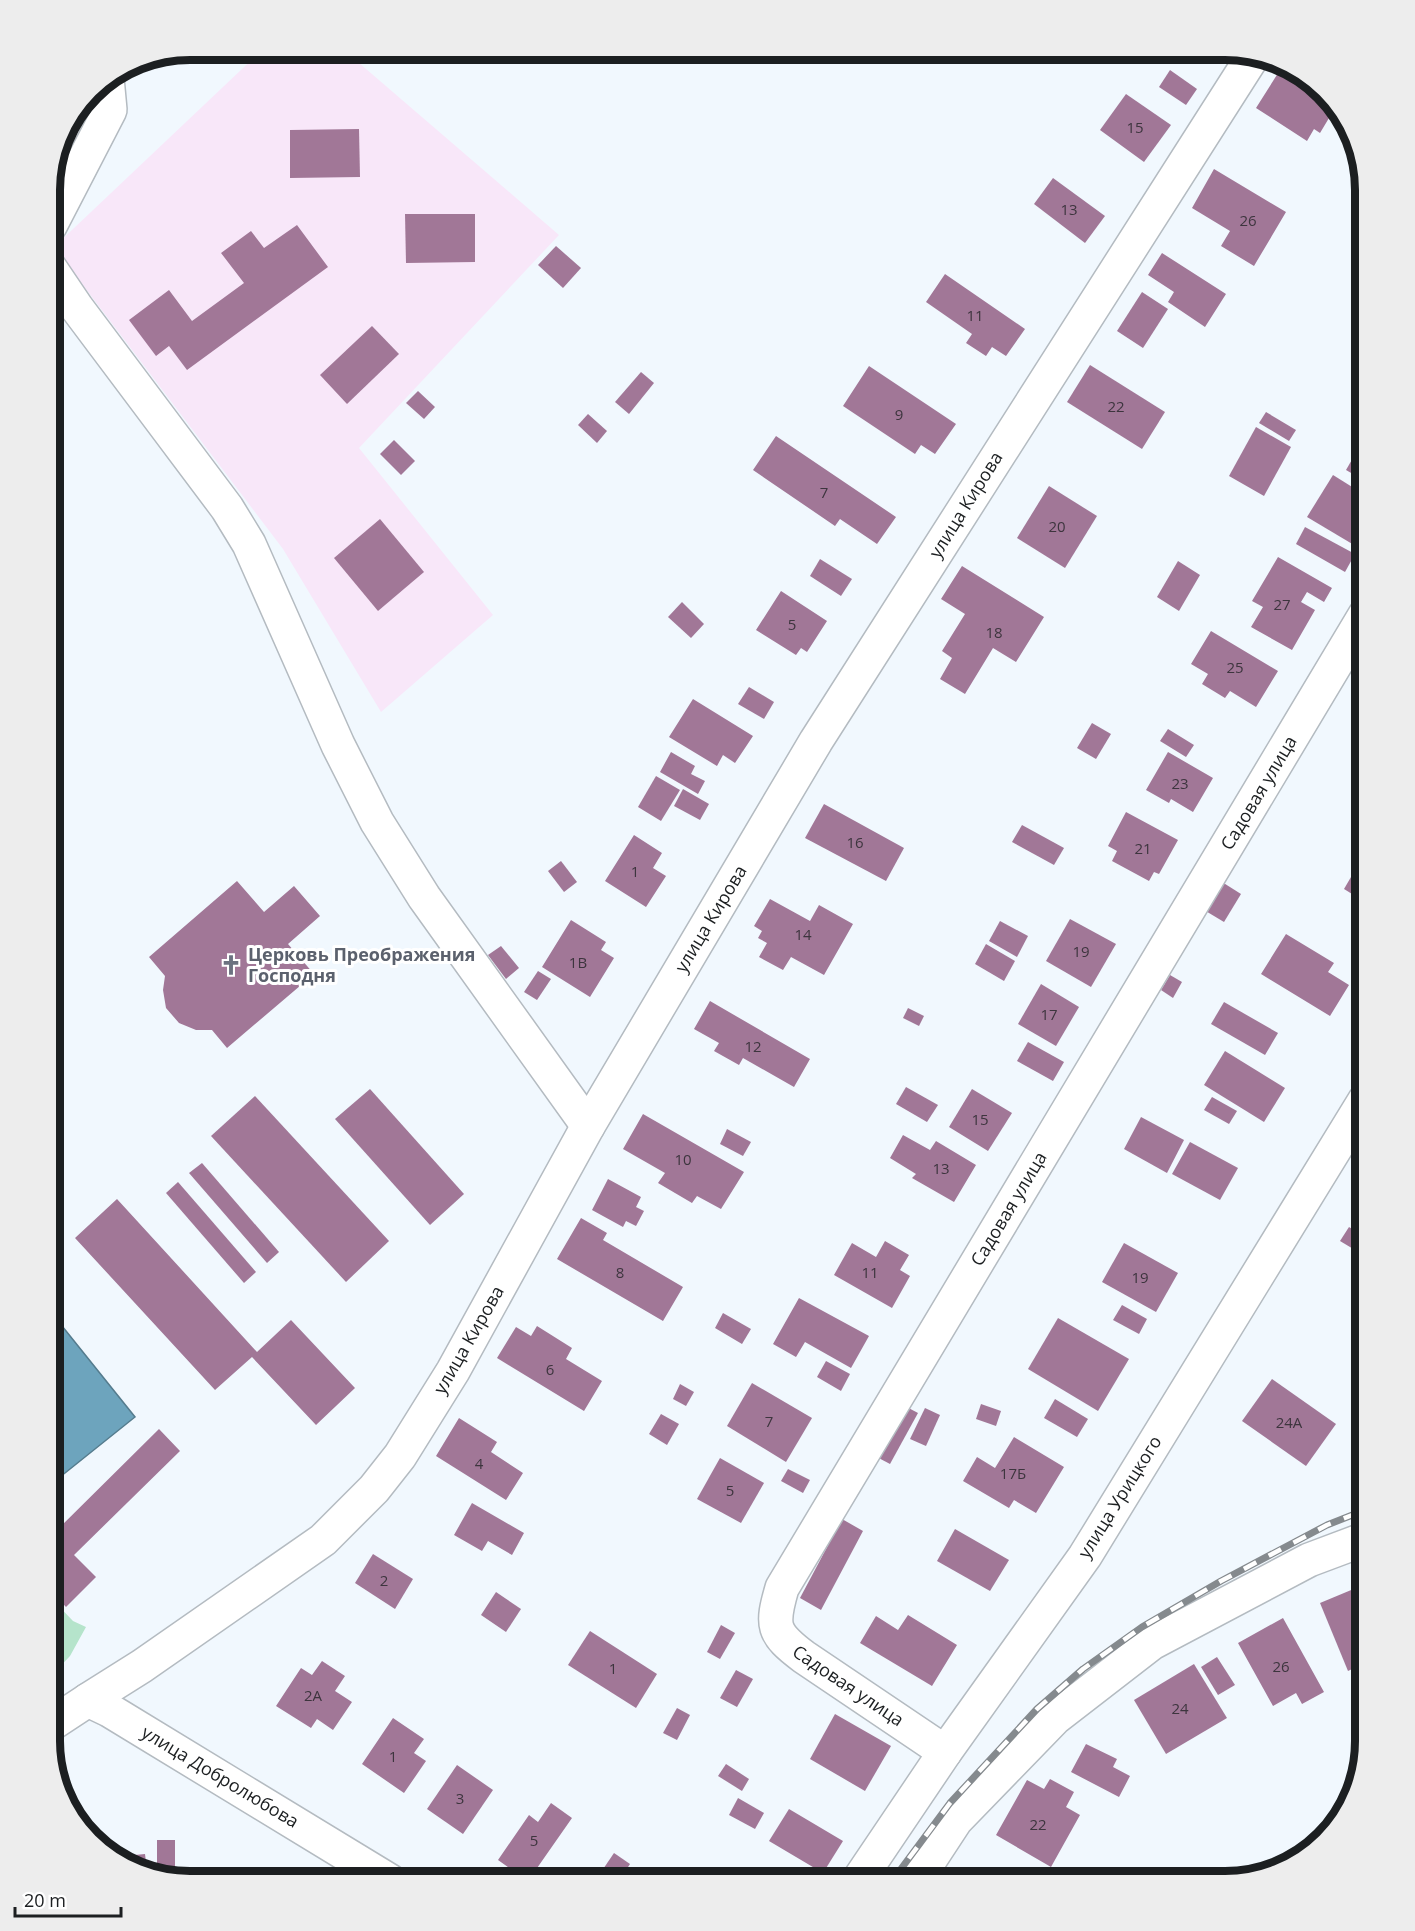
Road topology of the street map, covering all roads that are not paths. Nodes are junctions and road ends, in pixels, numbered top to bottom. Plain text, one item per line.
1 (1249, 62) edge
2 (108, 89) edge
3 (60, 207) edge
4 (60, 282) edge
5 (1355, 632) edge
6 (1355, 1116) edge
7 (588, 1126) junction
8 (1355, 1543) edge
9 (88, 1700) junction
10 (60, 1718) edge
11 (945, 1752) junction
12 (374, 1871) edge
13 (865, 1871) edge
14 (923, 1871) edge

1 - 7 street, улица Кирова
2 - 3 street
4 - 7 street
5 - 11 street, Садовая улица
6 - 11 street, улица Урицкого
7 - 9 street, улица Кирова
8 - 14 street
9 - 10 street
9 - 12 street, улица Добролюбова
11 - 13 street, улица Урицкого

